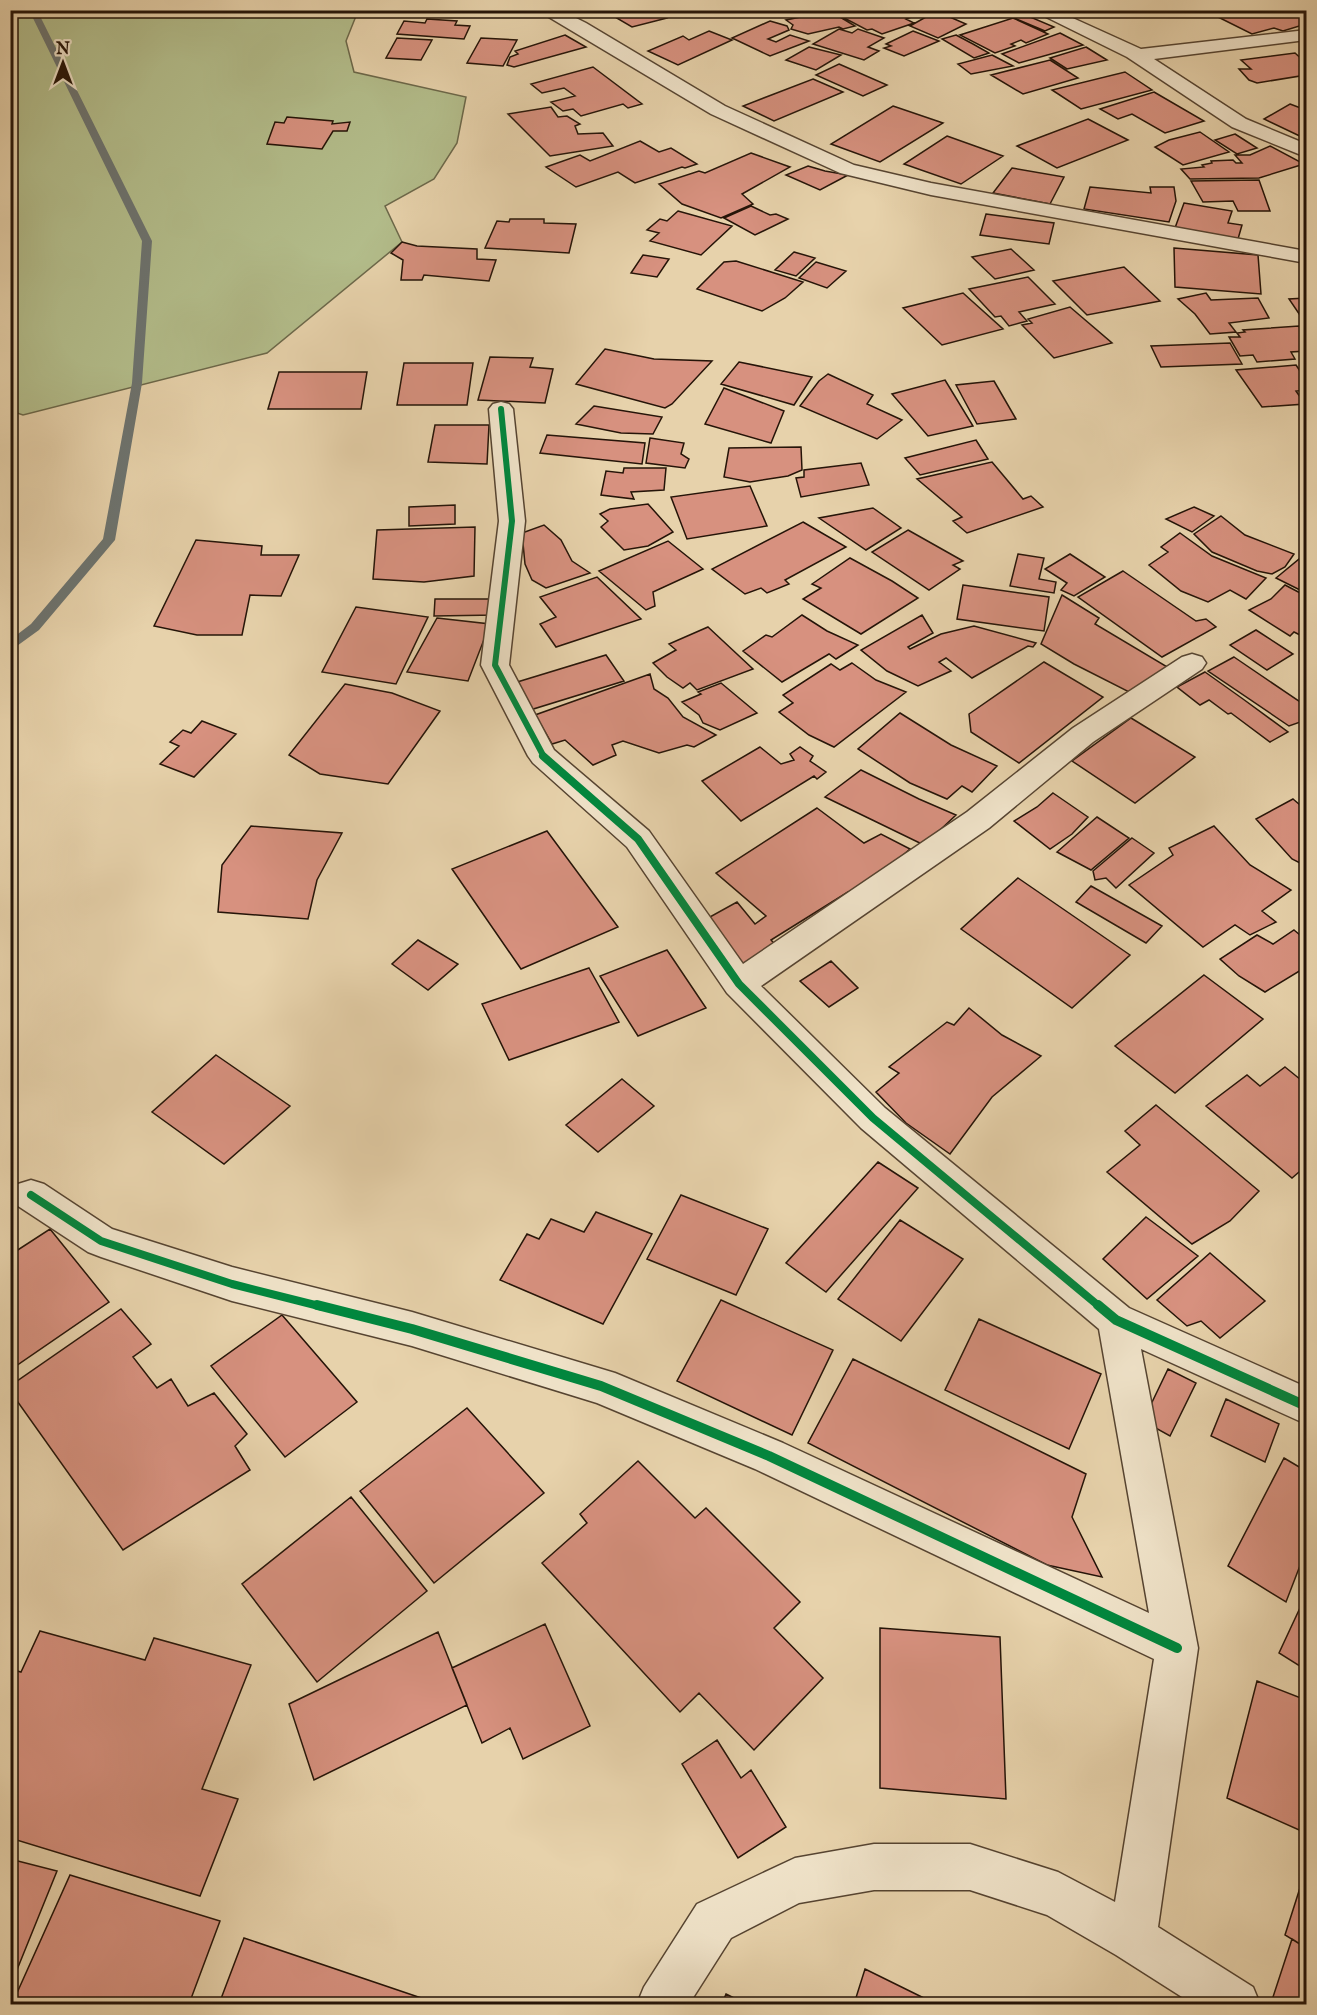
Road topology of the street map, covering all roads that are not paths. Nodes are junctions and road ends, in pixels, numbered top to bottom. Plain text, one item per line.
1 (545, 10) edge
2 (1040, 10) edge
3 (1306, 36) edge
4 (1133, 53) junction
5 (1306, 151) edge
6 (1306, 257) edge
7 (501, 409) dead end
8 (1192, 663) dead end
9 (739, 984) junction
10 (31, 1195) dead end
11 (1116, 1320) junction
12 (1306, 1406) edge
13 (1177, 1648) junction
14 (1133, 1938) junction
15 (661, 2004) edge
16 (1236, 2004) edge

1 - 6 street
2 - 4 street
3 - 4 street
4 - 5 street
7 - 9 street
8 - 9 street
9 - 11 street
10 - 13 street
11 - 12 street
11 - 13 street
13 - 14 street
14 - 15 street
14 - 16 street

